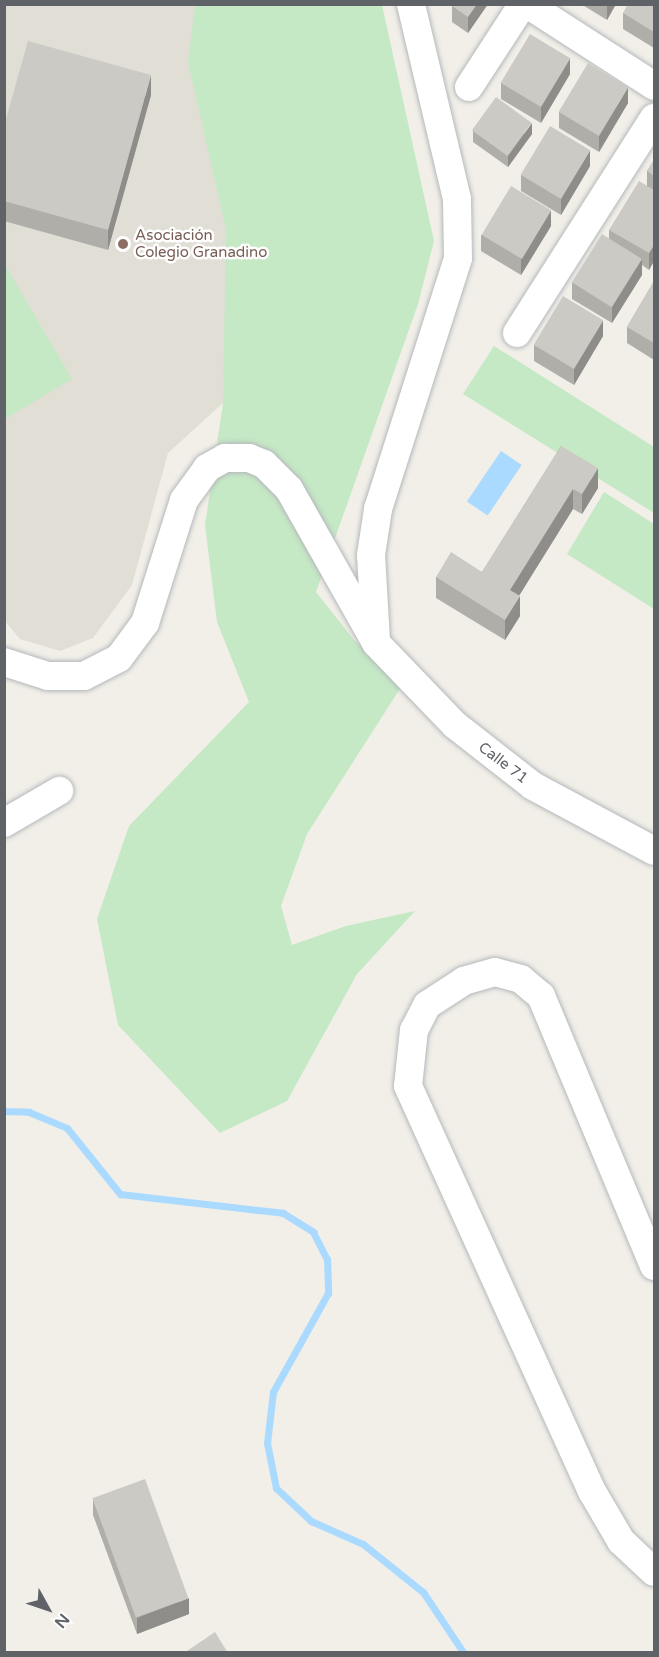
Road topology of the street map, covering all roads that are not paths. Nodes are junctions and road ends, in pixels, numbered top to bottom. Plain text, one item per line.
1 (411, 4) edge
2 (525, 4) edge
3 (654, 86) edge
4 (469, 87) dead end
5 (654, 118) edge
6 (517, 333) dead end
7 (376, 643) junction
8 (4, 662) edge
9 (59, 791) dead end
10 (4, 823) edge
11 (654, 851) edge
12 (654, 1266) edge
13 (654, 1572) edge

1 - 7 street
2 - 3 street
2 - 4 street
5 - 6 street
7 - 8 street, Calle 71
7 - 11 street, Calle 71
9 - 10 street
12 - 13 street

